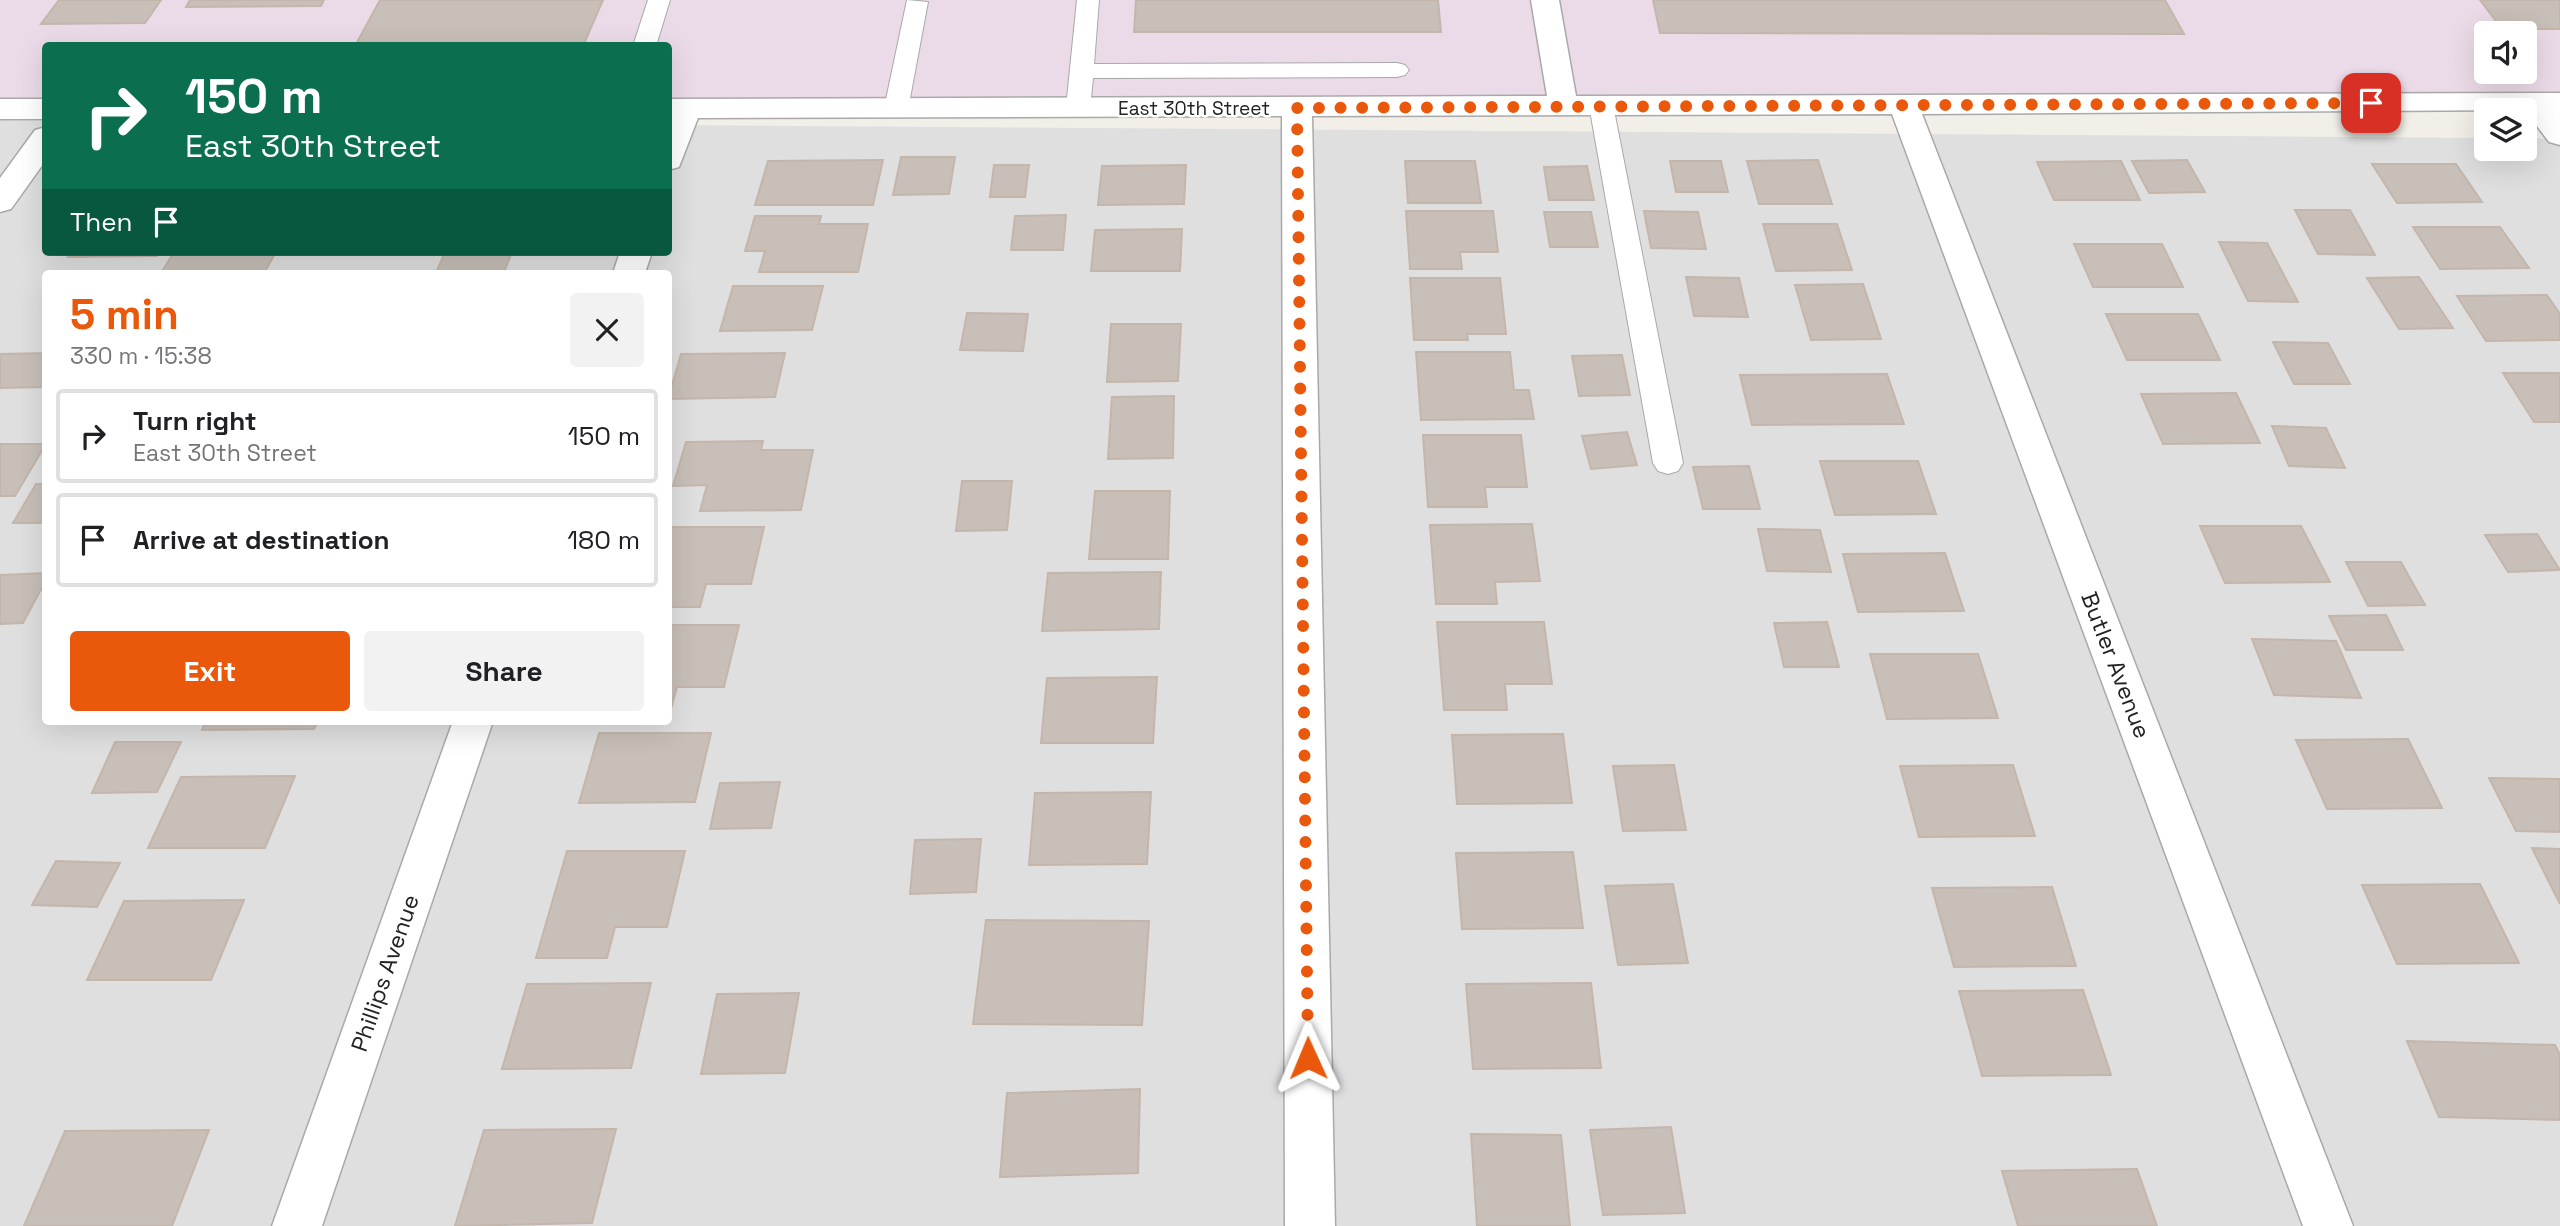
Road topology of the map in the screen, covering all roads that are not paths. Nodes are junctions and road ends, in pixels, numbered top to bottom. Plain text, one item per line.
1 (659, 0) edge
2 (1088, 0) edge
3 (1545, 0) edge
4 (917, 2) dead end
5 (645, 42) edge
6 (1397, 70) dead end
7 (1082, 71) junction
8 (2548, 102) edge
9 (1903, 104) junction
10 (1563, 105) junction
11 (1601, 105) junction
12 (0, 108) edge
13 (1078, 108) junction
14 (1297, 108) junction
15 (42, 109) edge
16 (677, 109) edge
17 (896, 109) junction
18 (2560, 135) edge
19 (672, 137) edge
20 (42, 143) edge
21 (0, 201) edge
22 (1668, 463) dead end
23 (472, 725) edge
24 (297, 1226) edge
25 (1310, 1226) edge
26 (2328, 1226) edge

1 - 5 lane
2 - 7 lane
3 - 10 street
4 - 17 lane
6 - 7 lane
7 - 13 lane
8 - 9 street, East 30th Street
8 - 18 street
9 - 11 street, East 30th Street
9 - 26 street, Butler Avenue
10 - 11 street, East 30th Street
10 - 14 street, East 30th Street
11 - 22 lane
12 - 15 street
13 - 14 street, East 30th Street
13 - 17 street, East 30th Street
14 - 25 street
16 - 17 street, East 30th Street
16 - 19 street
20 - 21 street
23 - 24 street, Phillips Avenue

